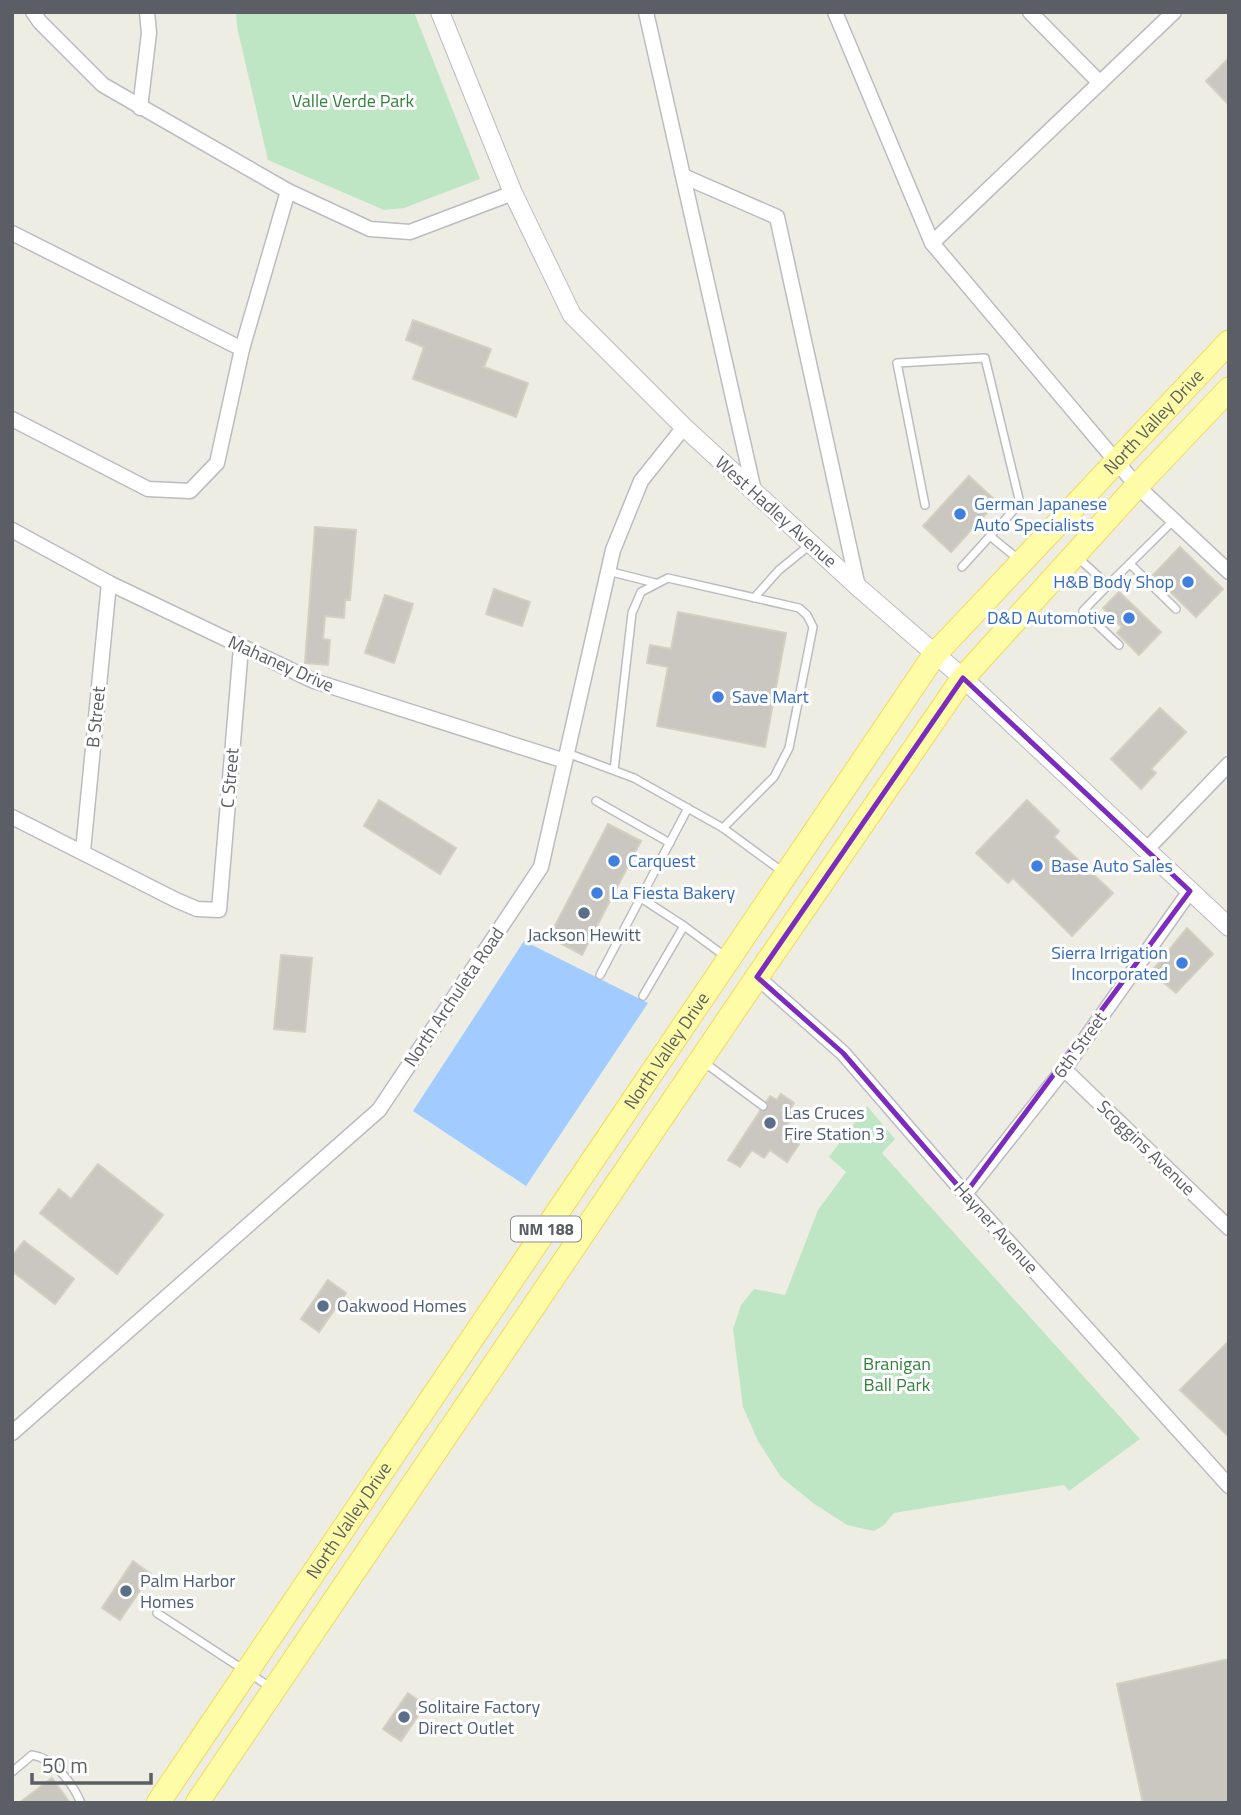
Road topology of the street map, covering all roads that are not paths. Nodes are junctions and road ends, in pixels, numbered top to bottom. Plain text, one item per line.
1 (33, 12) edge
2 (147, 12) edge
3 (440, 12) edge
4 (646, 12) edge
5 (835, 12) edge
6 (1030, 12) edge
7 (1174, 12) edge
8 (1100, 83) junction
9 (140, 108) junction
10 (683, 176) junction
11 (288, 191) junction
12 (513, 193) junction
13 (12, 233) edge
14 (932, 243) junction
15 (1229, 342) edge
16 (242, 349) junction
17 (1228, 391) edge
18 (12, 419) edge
19 (684, 427) junction
20 (1114, 461) junction
21 (1137, 486) junction
22 (754, 491) junction
23 (925, 505) dead end
24 (1174, 520) junction
25 (12, 530) edge
26 (989, 536) junction
27 (811, 544) junction
28 (1075, 555) junction
29 (1021, 561) junction
30 (1130, 564) junction
31 (962, 567) dead end
32 (608, 571) junction
33 (1229, 572) edge
34 (109, 583) junction
35 (655, 583) junction
36 (1108, 585) junction
37 (858, 587) junction
38 (754, 598) junction
39 (1176, 609) dead end
40 (1119, 645) dead end
41 (241, 647) junction
42 (935, 654) junction
43 (963, 678) junction
44 (566, 757) junction
45 (1229, 764) edge
46 (614, 770) junction
47 (596, 802) dead end
48 (688, 808) junction
49 (12, 817) edge
50 (723, 828) junction
51 (670, 843) junction
52 (1146, 850) junction
53 (83, 852) junction
54 (786, 874) junction
55 (1190, 891) junction
56 (640, 898) junction
57 (684, 926) junction
58 (1229, 927) edge
59 (729, 959) junction
60 (600, 975) dead end
61 (757, 976) junction
62 (643, 996) dead end
63 (700, 1060) junction
64 (1064, 1069) junction
65 (763, 1106) dead end
66 (965, 1194) junction
67 (1229, 1228) edge
68 (12, 1433) edge
69 (1229, 1486) edge
70 (157, 1612) dead end
71 (246, 1671) junction
72 (274, 1689) junction
73 (12, 1772) edge
74 (82, 1803) edge
75 (158, 1803) edge
76 (197, 1803) edge

1 - 9 street
2 - 9 street
3 - 12 street, West Hadley Avenue
4 - 10 street
5 - 14 street
6 - 8 street
7 - 8 street
8 - 14 street
9 - 11 street
10 - 22 street
10 - 37 street
11 - 12 street
11 - 16 street
12 - 19 street, West Hadley Avenue
13 - 16 street
14 - 20 street
15 - 20 main road, North Valley Drive / NM 188
16 - 18 street
17 - 21 main road, North Valley Drive / NM 188
19 - 22 street, West Hadley Avenue
19 - 32 street, North Archuleta Road
20 - 21 street
20 - 29 main road, North Valley Drive / NM 188
21 - 24 street
21 - 28 main road, North Valley Drive / NM 188
22 - 27 street, West Hadley Avenue
23 - 26 lane
24 - 30 lane
24 - 33 street
25 - 34 street, Mahaney Drive
26 - 29 lane
26 - 31 lane
27 - 37 street, West Hadley Avenue
27 - 38 lane
28 - 36 lane
28 - 43 main road, North Valley Drive / NM 188
29 - 42 main road, North Valley Drive / NM 188
30 - 36 lane
30 - 39 lane
32 - 35 lane
32 - 44 street, North Archuleta Road
34 - 41 street, Mahaney Drive
34 - 53 street, B Street
35 - 38 lane
35 - 46 lane
36 - 40 lane
37 - 42 street, West Hadley Avenue
38 - 50 lane
41 - 44 street, Mahaney Drive
41 - 53 street, C Street
42 - 43 street, West Hadley Avenue
42 - 54 main road, North Valley Drive / NM 188
43 - 52 street, West Hadley Avenue
43 - 61 main road, North Valley Drive / NM 188
44 - 46 lane
44 - 68 street, North Archuleta Road
45 - 52 street
46 - 48 lane
47 - 51 lane
48 - 50 lane
48 - 51 lane
49 - 53 street
50 - 54 lane
51 - 56 lane
52 - 55 street, West Hadley Avenue
54 - 59 main road, North Valley Drive / NM 188
55 - 58 street, West Hadley Avenue
55 - 64 street, 6th Street
56 - 57 lane
56 - 60 lane
57 - 59 lane
57 - 62 lane
59 - 71 main road, North Valley Drive / NM 188
61 - 63 main road, North Valley Drive / NM 188
61 - 66 street, Hayner Avenue
63 - 65 lane
63 - 72 main road, North Valley Drive / NM 188
64 - 66 street, 6th Street
64 - 67 street, Scoggins Avenue
66 - 69 street, Hayner Avenue
70 - 71 lane
71 - 72 lane
71 - 75 main road, North Valley Drive / NM 188
72 - 76 main road, North Valley Drive / NM 188
73 - 74 lane

